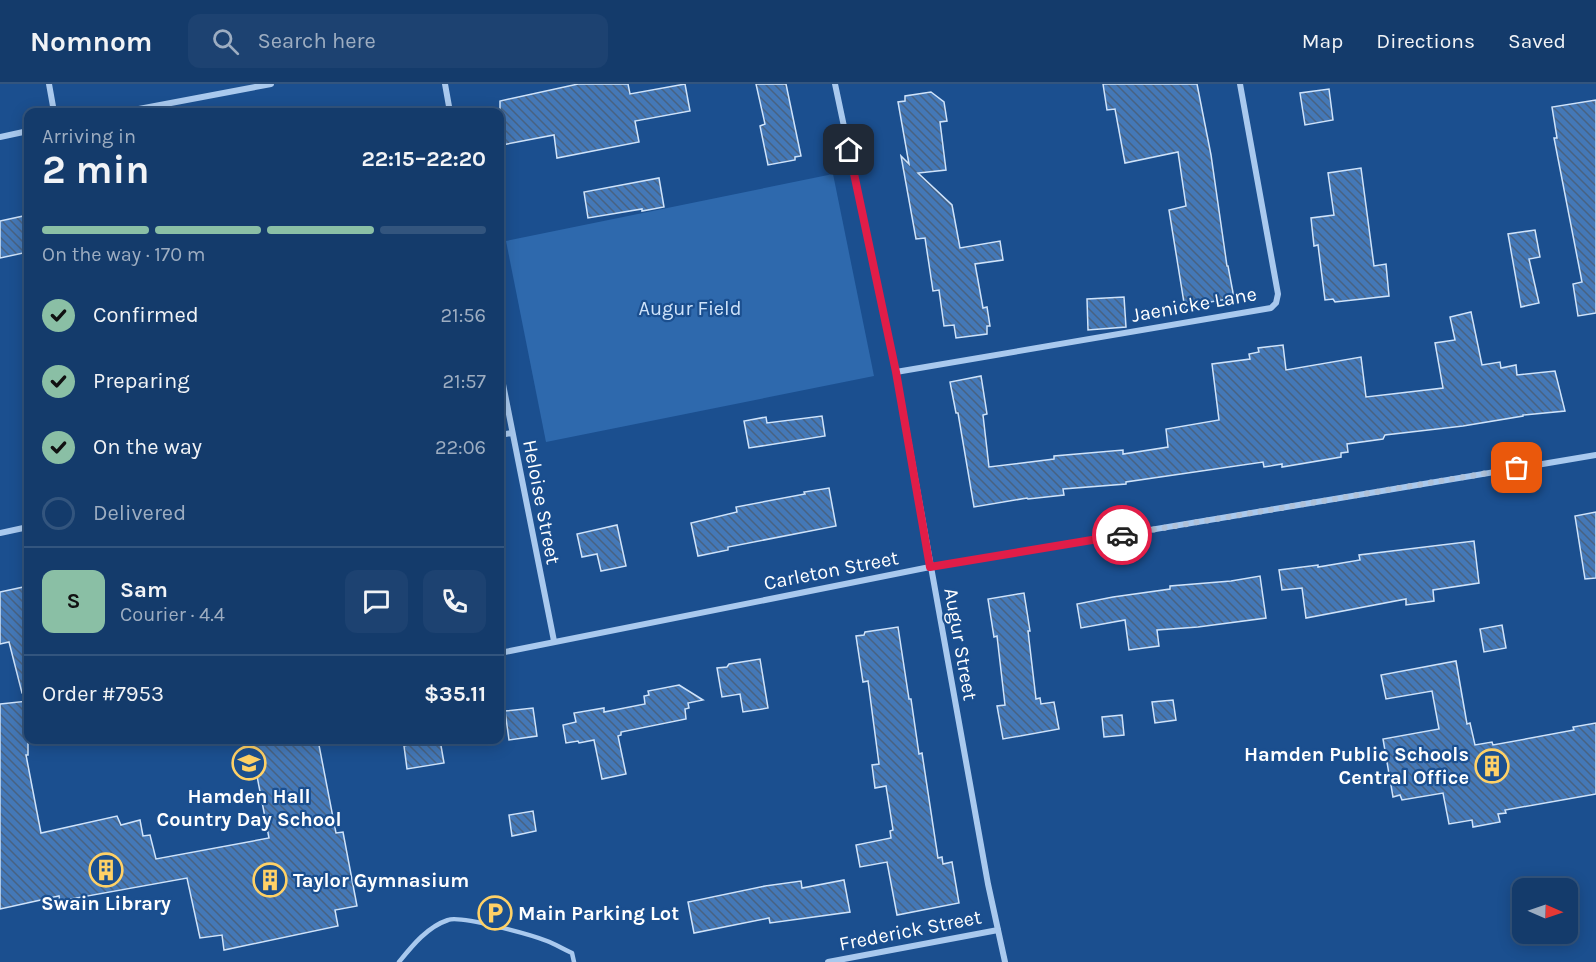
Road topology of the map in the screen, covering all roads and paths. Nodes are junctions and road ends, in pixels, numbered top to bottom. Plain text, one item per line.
1 (49, 84) edge
2 (272, 84) edge
3 (445, 84) edge
4 (835, 84) edge
5 (1240, 84) edge
6 (53, 108) edge
7 (144, 108) edge
8 (449, 108) edge
9 (24, 132) edge
10 (0, 136) edge
11 (896, 372) junction
12 (504, 390) edge
13 (512, 433) junction
14 (504, 434) edge
15 (1596, 455) edge
16 (24, 529) edge
17 (0, 533) edge
18 (930, 567) junction
19 (554, 641) junction
20 (504, 652) edge
21 (998, 930) junction
22 (399, 962) edge
23 (574, 962) edge
24 (828, 962) edge
25 (1005, 962) edge

1 - 6 street
2 - 7 street
3 - 8 street
4 - 11 street, Augur Street
5 - 11 street, Jaenicke Lane
9 - 10 street
11 - 18 street, Augur Street
12 - 13 street, Heloise Street
13 - 14 street
13 - 19 street, Heloise Street
15 - 18 street, Carleton Street
16 - 17 street
18 - 19 street, Carleton Street
18 - 21 street, Augur Street
19 - 20 street, Carleton Street
21 - 24 street, Frederick Street
21 - 25 street, Augur Street
22 - 23 lane

